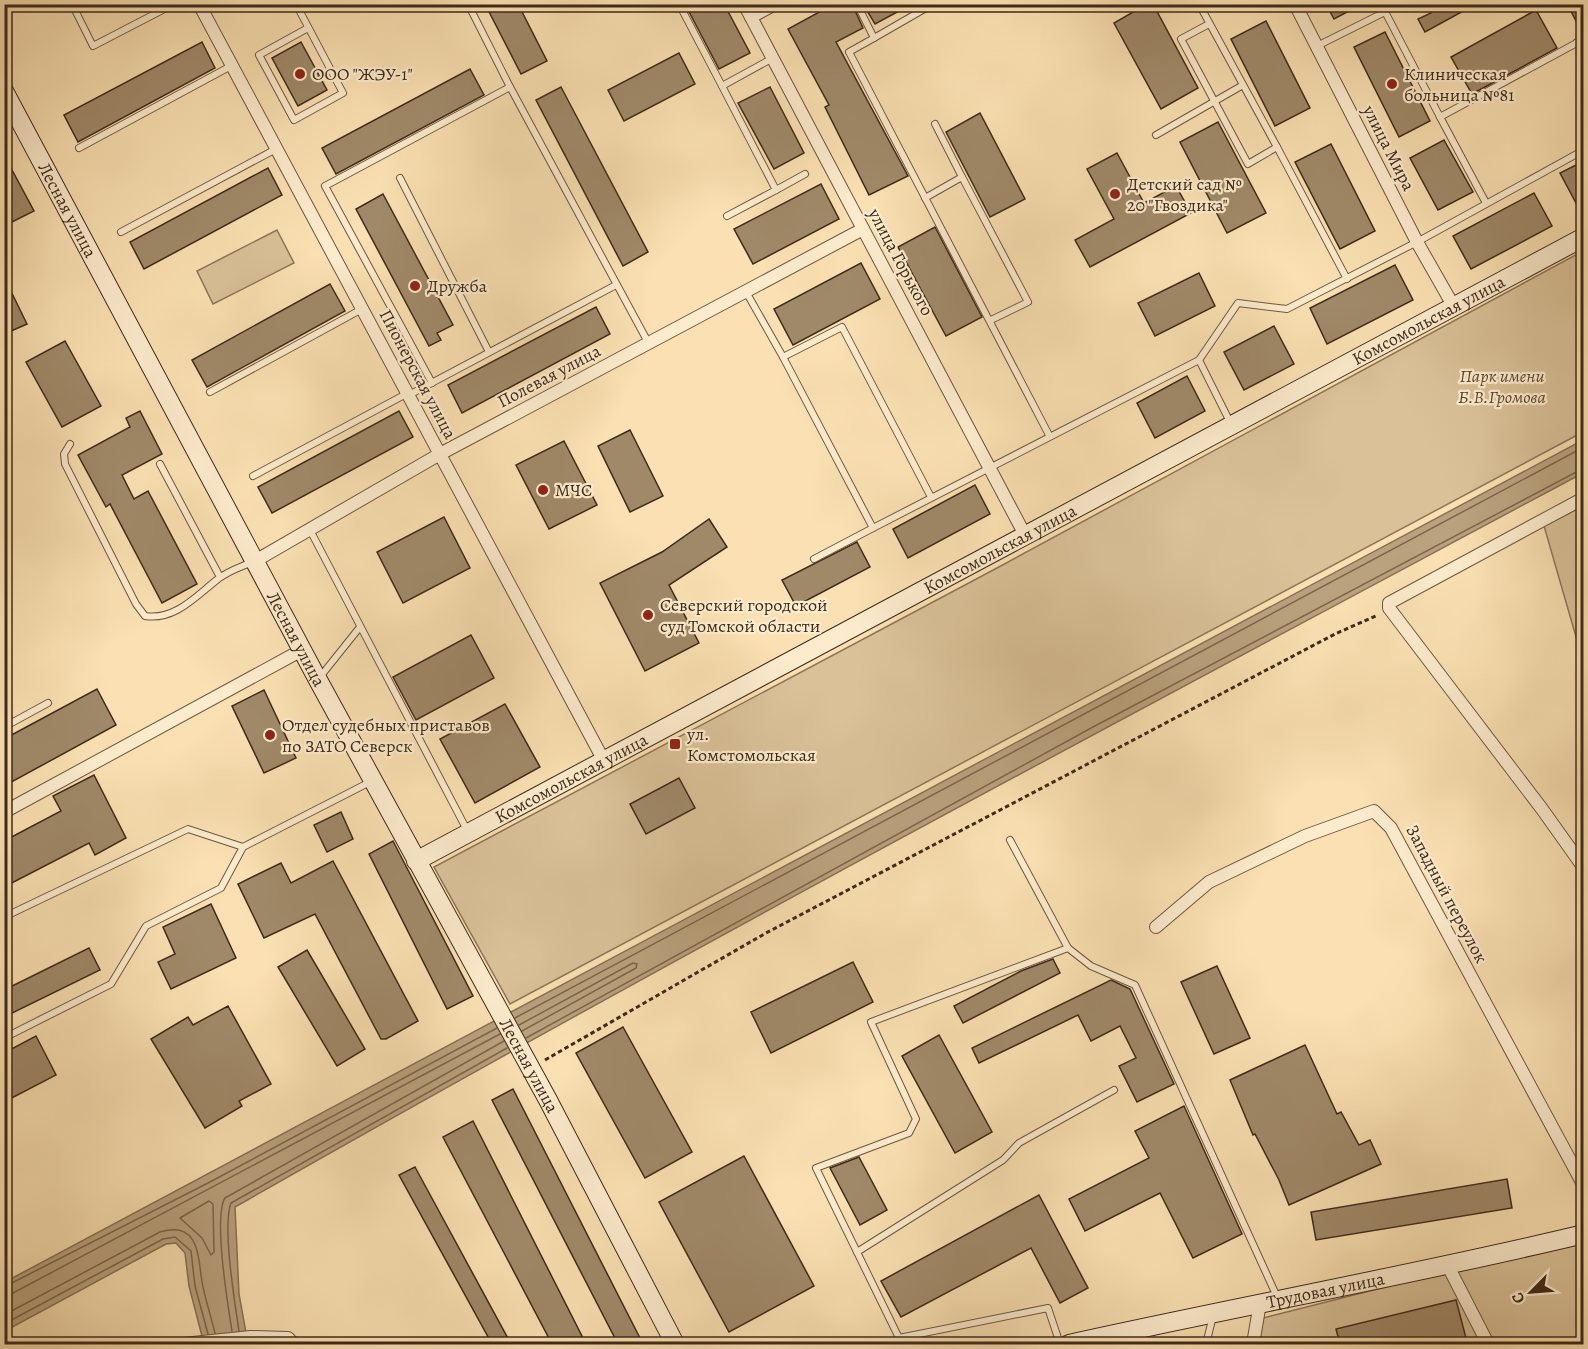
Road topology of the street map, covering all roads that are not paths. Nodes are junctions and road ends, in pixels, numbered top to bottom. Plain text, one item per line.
1 (72, 4) edge
2 (174, 4) edge
3 (199, 4) edge
4 (296, 4) edge
5 (468, 4) edge
6 (679, 4) edge
7 (744, 4) edge
8 (775, 4) edge
9 (857, 4) edge
10 (933, 4) edge
11 (1199, 4) edge
12 (1295, 4) edge
13 (1381, 4) edge
14 (1385, 12) junction
15 (751, 17) junction
16 (1209, 24) junction
17 (308, 28) junction
18 (874, 38) junction
19 (1580, 41) edge
20 (1317, 46) junction
21 (1584, 54) edge
22 (773, 58) junction
23 (231, 66) junction
24 (1243, 85) junction
25 (722, 86) junction
26 (510, 87) junction
27 (4, 91) edge
28 (1215, 101) junction
29 (1440, 117) junction
30 (935, 124) dead end
31 (1156, 135) dead end
32 (1276, 147) junction
33 (79, 148) dead end
34 (276, 149) junction
35 (1584, 150) edge
36 (805, 174) dead end
37 (962, 177) junction
38 (400, 178) dead end
39 (776, 190) junction
40 (925, 198) junction
41 (1485, 203) junction
42 (727, 216) dead end
43 (863, 229) junction
44 (121, 232) dead end
45 (1584, 237) edge
46 (1417, 242) junction
47 (1347, 279) junction
48 (616, 285) junction
49 (745, 289) junction
50 (1454, 307) junction
51 (363, 309) junction
52 (991, 320) junction
53 (649, 344) junction
54 (489, 352) junction
55 (783, 357) junction
56 (1199, 360) junction
57 (432, 382) junction
58 (210, 392) dead end
59 (409, 394) junction
60 (1230, 424) junction
61 (1049, 435) junction
62 (70, 444) dead end
63 (440, 454) junction
64 (160, 464) dead end
65 (989, 466) junction
66 (253, 476) dead end
67 (931, 496) junction
68 (1584, 498) edge
69 (873, 528) junction
70 (310, 530) junction
71 (1025, 536) junction
72 (814, 560) dead end
73 (255, 561) junction
74 (219, 577) junction
75 (360, 627) junction
76 (302, 650) junction
77 (318, 680) junction
78 (48, 703) dead end
79 (4, 727) edge
80 (604, 761) junction
81 (372, 781) junction
82 (4, 812) edge
83 (468, 832) junction
84 (1010, 840) dead end
85 (243, 846) junction
86 (416, 861) junction
87 (1584, 868) edge
88 (4, 917) edge
89 (1156, 927) dead end
90 (1068, 948) junction
91 (4, 1038) edge
92 (1114, 1090) dead end
93 (1584, 1186) edge
94 (1584, 1234) edge
95 (857, 1252) junction
96 (1448, 1266) junction
97 (1269, 1301) junction
98 (1214, 1313) junction
99 (183, 1344) edge
100 (294, 1344) edge
101 (675, 1344) edge
102 (1060, 1344) edge
103 (1069, 1344) edge
104 (1206, 1344) edge
105 (1253, 1344) edge
106 (1488, 1344) edge

1 - 2 lane
3 - 23 street, Пионерская улица
4 - 17 lane
5 - 26 lane
6 - 25 lane
7 - 15 street, улица Горького
8 - 15 street
9 - 18 lane
10 - 18 lane
11 - 16 lane
12 - 20 street, улица Мира
13 - 14 lane
14 - 20 lane
14 - 29 lane
15 - 22 street, улица Горького
16 - 24 lane
16 - 28 lane
17 - 17 lane
18 - 40 lane
19 - 21 lane
19 - 29 lane
20 - 46 street, улица Мира
22 - 25 lane
22 - 43 street, улица Горького
23 - 33 lane
23 - 34 street, Пионерская улица
24 - 28 lane
24 - 32 lane
25 - 39 lane
26 - 48 lane
26 - 57 lane
27 - 73 main road, Лесная улица
28 - 31 lane
28 - 32 lane
29 - 41 lane
30 - 37 lane
32 - 47 lane
34 - 44 lane
34 - 51 street, Пионерская улица
35 - 41 lane
36 - 39 lane
37 - 40 lane
37 - 52 lane
38 - 54 lane
39 - 42 lane
40 - 52 lane
41 - 46 lane
43 - 49 street, Полевая улица
43 - 65 street, улица Горького
45 - 50 main road, Комсомольская улица
46 - 47 lane
46 - 50 street, улица Мира
47 - 56 lane
48 - 53 lane
48 - 54 lane
49 - 53 street, Полевая улица
49 - 55 lane
50 - 60 main road, Комсомольская улица
51 - 58 lane
51 - 59 street, Пионерская улица
52 - 61 lane
53 - 63 street, Полевая улица
54 - 57 lane
55 - 67 lane
55 - 69 lane
56 - 60 lane
56 - 61 lane
57 - 59 lane
59 - 63 street, Пионерская улица
59 - 66 lane
60 - 71 main road, Комсомольская улица
61 - 65 lane
62 - 74 lane
63 - 70 street, Полевая улица
63 - 80 street, Пионерская улица
64 - 74 lane
65 - 67 lane
65 - 71 street, улица Горького
67 - 69 lane
68 - 87 street
69 - 72 lane
70 - 73 street, Полевая улица
70 - 75 lane
71 - 80 main road, Комсомольская улица
73 - 74 lane
73 - 76 main road, Лесная улица
75 - 77 lane
75 - 83 lane
76 - 77 main road, Лесная улица
76 - 82 street
77 - 81 main road, Лесная улица
78 - 79 lane
80 - 83 main road, Комсомольская улица
81 - 85 lane
81 - 86 main road, Лесная улица
83 - 86 main road, Комсомольская улица
84 - 90 lane
85 - 88 lane
85 - 91 lane
86 - 101 main road, Лесная улица
89 - 93 street, Западный переулок
90 - 95 lane
90 - 97 lane
92 - 95 lane
94 - 96 main road, Трудовая улица
95 - 102 lane
96 - 97 main road, Трудовая улица
96 - 106 street
97 - 98 main road, Трудовая улица
97 - 105 street
98 - 103 main road, Трудовая улица
98 - 104 lane
99 - 100 street

